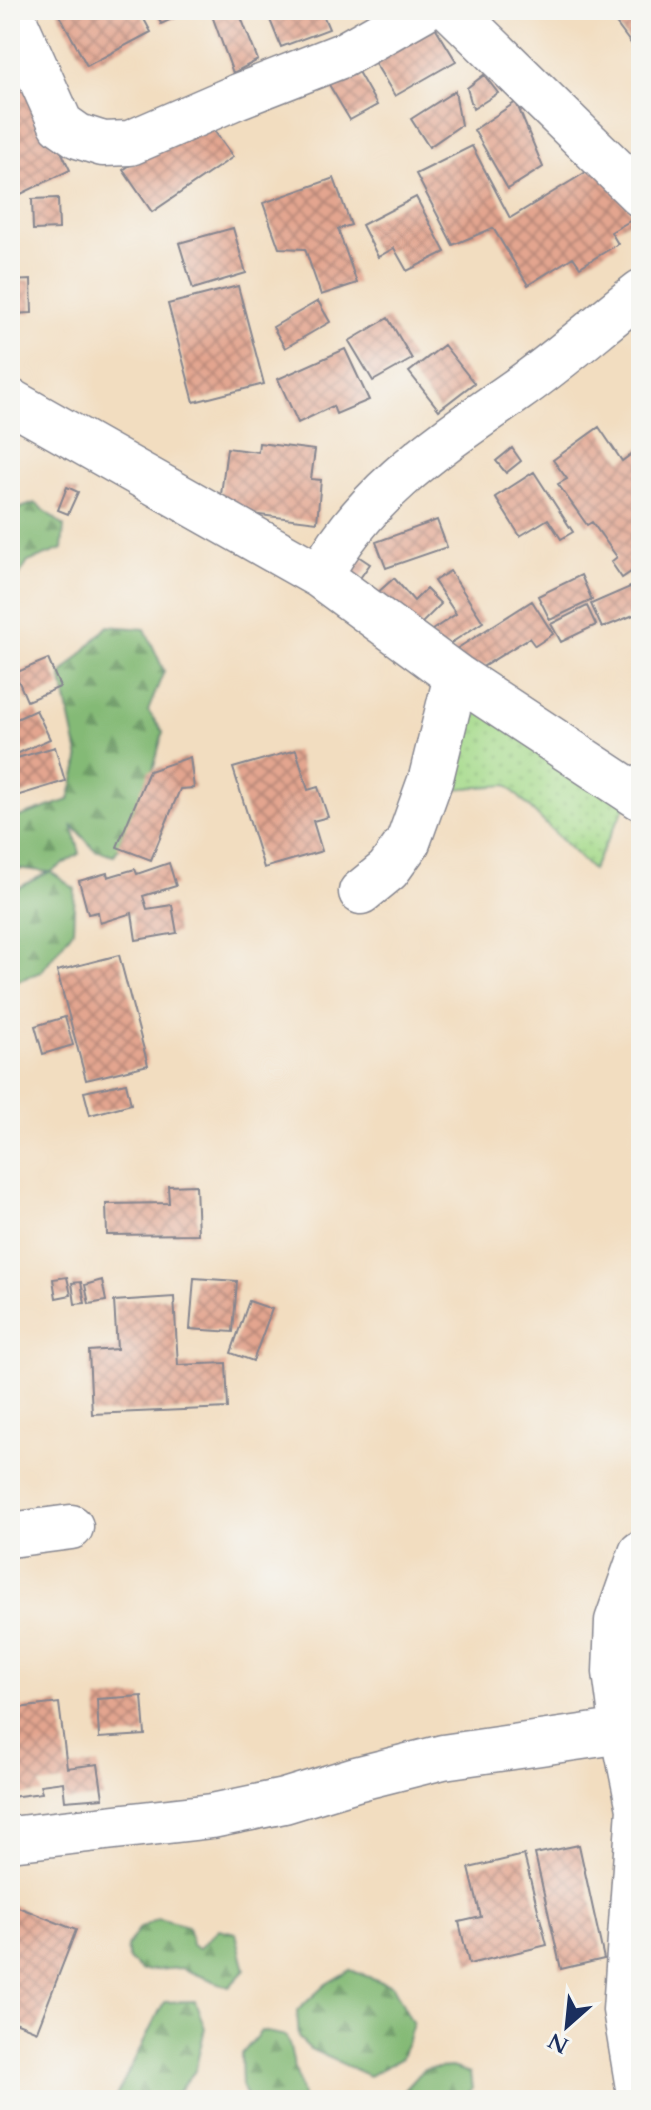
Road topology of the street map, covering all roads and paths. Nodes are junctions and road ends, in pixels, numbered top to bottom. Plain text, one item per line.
1 (10, 10) edge
2 (422, 10) edge
3 (452, 10) edge
4 (641, 195) edge
5 (641, 292) edge
6 (10, 401) edge
7 (320, 576) junction
8 (456, 676) junction
9 (641, 798) edge
10 (361, 892) dead end
11 (71, 1527) dead end
12 (10, 1535) edge
13 (641, 1553) edge
14 (623, 1731) junction
15 (10, 1839) edge
16 (633, 2009) edge
17 (640, 2100) edge

1 - 2 street
3 - 4 street
5 - 7 street
6 - 7 street
7 - 8 street
8 - 9 street
8 - 10 street
11 - 12 street
13 - 14 street
14 - 15 street
14 - 16 street
16 - 17 street

